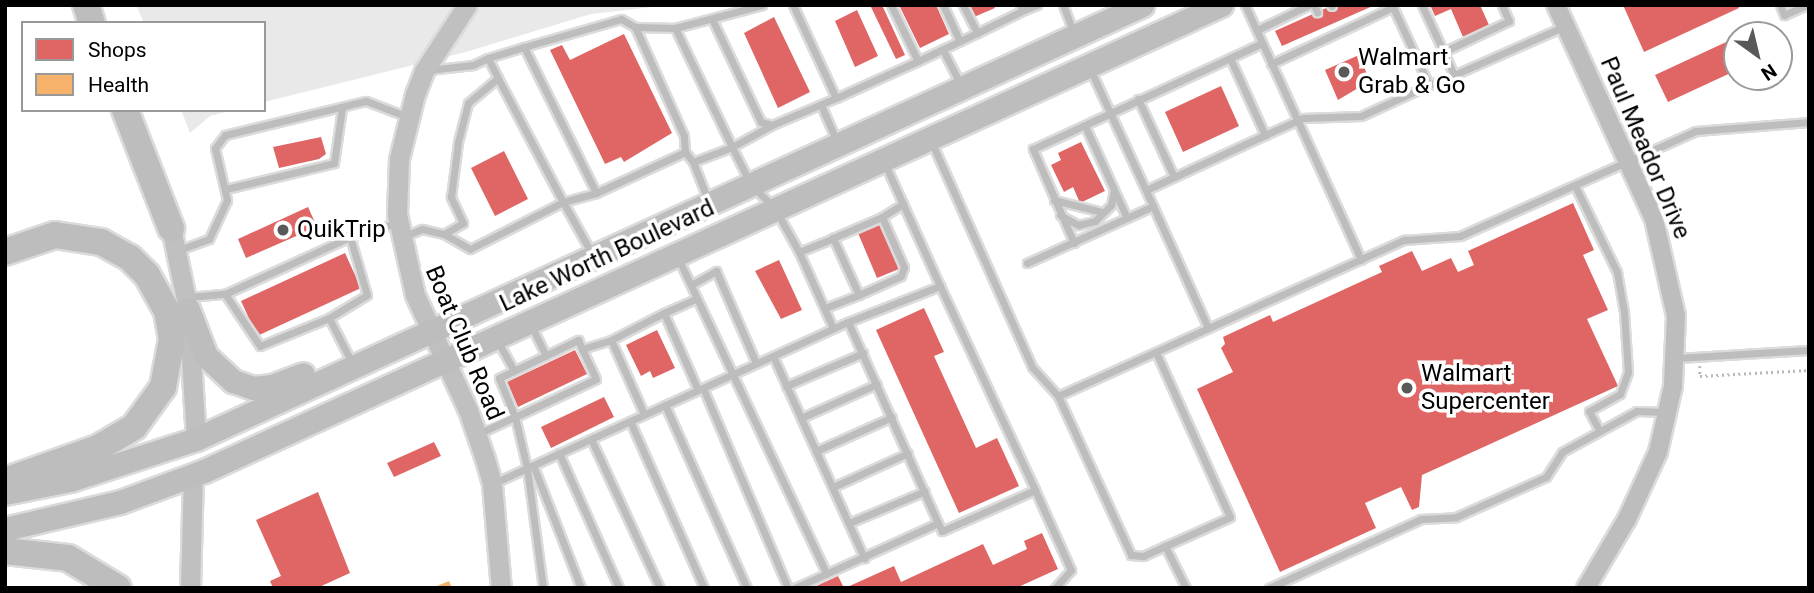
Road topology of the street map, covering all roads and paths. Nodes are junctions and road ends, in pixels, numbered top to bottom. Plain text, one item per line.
1 (467, 5) edge
2 (762, 5) edge
3 (793, 5) edge
4 (891, 5) edge
5 (943, 5) edge
6 (963, 5) edge
7 (1037, 5) edge
8 (1063, 5) edge
9 (1142, 5) edge
10 (1221, 5) edge
11 (1245, 5) edge
12 (1422, 5) edge
13 (1502, 5) edge
14 (1556, 5) edge
15 (1780, 5) edge
16 (1806, 5) edge
17 (1393, 6) edge
18 (1022, 8) edge
19 (1313, 8) edge
20 (1369, 8) dead end
21 (1298, 10) junction
22 (1354, 15) dead end
23 (1373, 17) junction
24 (712, 19) junction
25 (1302, 19) dead end
26 (1339, 21) dead end
27 (1104, 23) junction
28 (1358, 24) junction
29 (1565, 26) junction
30 (635, 27) junction
31 (675, 28) junction
32 (1324, 28) dead end
33 (1257, 30) junction
34 (1343, 31) junction
35 (977, 33) junction
36 (1309, 34) dead end
37 (1075, 36) junction
38 (1328, 37) junction
39 (960, 41) junction
40 (1294, 41) dead end
41 (1262, 43) junction
42 (1314, 44) junction
43 (524, 47) junction
44 (943, 50) junction
45 (1298, 51) junction
46 (1443, 51) junction
47 (488, 58) junction
48 (1230, 58) junction
49 (918, 61) junction
50 (1272, 64) junction
51 (1088, 65) junction
52 (424, 71) junction
53 (1454, 75) junction
54 (498, 78) junction
55 (1050, 83) junction
56 (1429, 85) junction
57 (961, 88) junction
58 (836, 98) junction
59 (1138, 99) junction
60 (821, 105) junction
61 (342, 108) junction
62 (126, 112) edge
63 (1110, 114) junction
64 (409, 118) junction
65 (1297, 120) junction
66 (1809, 122) edge
67 (772, 125) junction
68 (1085, 126) junction
69 (1265, 135) junction
70 (929, 138) junction
71 (838, 145) junction
72 (732, 147) junction
73 (685, 152) junction
74 (883, 158) junction
75 (693, 162) junction
76 (1627, 162) junction
77 (1174, 177) junction
78 (751, 185) junction
79 (1575, 186) junction
80 (226, 189) junction
81 (1115, 189) junction
82 (1146, 190) junction
83 (596, 193) junction
84 (1054, 200) junction
85 (563, 202) junction
86 (709, 203) junction
87 (903, 204) junction
88 (1111, 205) junction
89 (1153, 206) junction
90 (774, 207) junction
91 (1060, 215) junction
92 (882, 217) junction
93 (1128, 218) junction
94 (398, 230) junction
95 (444, 234) junction
96 (350, 237) junction
97 (833, 238) junction
98 (173, 239) junction
99 (1074, 243) junction
100 (5, 252) edge
101 (799, 252) junction
102 (676, 254) junction
103 (593, 257) junction
104 (1361, 260) junction
105 (1027, 263) dead end
106 (691, 285) junction
107 (940, 286) junction
108 (226, 294) junction
109 (859, 295) junction
110 (697, 298) junction
111 (187, 303) junction
112 (824, 308) junction
113 (664, 313) junction
114 (329, 318) junction
115 (529, 321) junction
116 (848, 322) junction
117 (833, 328) junction
118 (1209, 328) junction
119 (431, 331) junction
120 (495, 336) junction
121 (611, 340) junction
122 (582, 349) junction
123 (1809, 350) edge
124 (1156, 352) junction
125 (863, 353) junction
126 (546, 356) junction
127 (773, 356) junction
128 (1700, 356) junction
129 (1676, 358) junction
130 (444, 359) junction
131 (756, 363) junction
132 (1809, 370) edge
133 (344, 371) junction
134 (514, 371) junction
135 (736, 373) junction
136 (877, 384) junction
137 (786, 386) junction
138 (700, 389) junction
139 (1058, 396) junction
140 (665, 405) junction
141 (1669, 412) junction
142 (644, 414) junction
143 (515, 416) junction
144 (892, 417) junction
145 (801, 418) junction
146 (630, 421) junction
147 (1599, 430) junction
148 (476, 435) junction
149 (196, 439) junction
150 (591, 439) junction
151 (816, 451) junction
152 (559, 453) junction
153 (908, 453) junction
154 (530, 466) junction
155 (193, 475) junction
156 (5, 481) edge
157 (492, 484) junction
158 (833, 487) junction
159 (1035, 490) junction
160 (925, 491) junction
161 (5, 493) edge
162 (849, 523) junction
163 (939, 523) junction
164 (5, 529) edge
165 (1166, 546) junction
166 (5, 551) edge
167 (864, 558) junction
168 (827, 574) junction
169 (117, 588) edge
170 (190, 588) edge
171 (501, 588) edge
172 (543, 588) edge
173 (581, 588) edge
174 (619, 588) edge
175 (660, 588) edge
176 (704, 588) edge
177 (747, 588) edge
178 (788, 588) edge
179 (795, 588) edge
180 (1055, 588) edge
181 (1186, 588) edge
182 (1269, 588) edge
183 (1586, 588) edge

1 - 52 main road, Boat Club Road
2 - 24 lane
3 - 58 lane
4 - 49 lane
5 - 39 lane
6 - 35 lane
7 - 18 lane
8 - 37 lane
9 - 27 highway, Lake Worth Boulevard
10 - 51 highway, Lake Worth Boulevard
11 - 33 lane
12 - 46 lane
13 - 46 lane
14 - 29 street, Paul Meador Drive
15 - 16 lane
17 - 23 lane
17 - 56 lane
18 - 35 lane
19 - 21 lane
20 - 23 lane
21 - 25 lane
21 - 33 lane
22 - 28 lane
23 - 28 lane
24 - 31 lane
24 - 67 lane
26 - 34 lane
27 - 37 highway, Lake Worth Boulevard
27 - 51 highway
28 - 34 lane
29 - 53 lane
29 - 76 street, Paul Meador Drive
30 - 31 lane
30 - 43 lane
30 - 73 lane
31 - 72 lane
32 - 38 lane
33 - 41 lane
34 - 38 lane
35 - 39 lane
36 - 42 lane
37 - 55 highway
37 - 57 highway, Lake Worth Boulevard
38 - 42 lane
39 - 44 lane
40 - 45 lane
41 - 48 lane
41 - 50 lane
42 - 45 lane
43 - 47 lane
43 - 83 lane
44 - 49 lane
44 - 57 lane
45 - 50 lane
46 - 53 lane
47 - 52 lane
47 - 54 lane
48 - 59 lane
48 - 69 lane
49 - 58 lane
50 - 65 lane
51 - 55 highway, Lake Worth Boulevard
51 - 63 lane
52 - 64 main road, Boat Club Road
53 - 56 lane
54 - 85 lane
54 - 95 lane
55 - 70 highway, Lake Worth Boulevard
56 - 65 lane
57 - 71 highway, Lake Worth Boulevard
58 - 60 lane
59 - 63 lane
59 - 77 lane
60 - 67 lane
60 - 71 lane
61 - 64 lane
61 - 80 lane
61 - 80 lane
62 - 98 highway
63 - 68 lane
63 - 82 lane
64 - 94 main road, Boat Club Road
65 - 69 lane
65 - 104 lane
66 - 76 lane
67 - 72 lane
68 - 81 lane
68 - 84 lane
69 - 77 lane
70 - 74 highway, Lake Worth Boulevard
70 - 139 lane
71 - 78 highway, Lake Worth Boulevard
72 - 75 lane
72 - 78 lane
73 - 75 lane
73 - 83 lane
74 - 87 lane
74 - 90 highway, Lake Worth Boulevard
75 - 86 lane
76 - 79 lane
76 - 129 street, Paul Meador Drive
77 - 82 lane
78 - 86 highway, Lake Worth Boulevard
78 - 90 lane
79 - 104 lane
79 - 147 lane
80 - 98 lane
81 - 88 lane
81 - 93 lane
82 - 89 lane
83 - 85 lane
84 - 88 lane
84 - 91 lane
85 - 95 lane
85 - 103 lane
86 - 103 highway, Lake Worth Boulevard
87 - 92 lane
87 - 107 lane
88 - 91 lane
89 - 93 lane
89 - 118 lane
90 - 101 lane
90 - 102 highway, Lake Worth Boulevard
91 - 99 lane
92 - 97 lane
92 - 109 lane
93 - 99 lane
94 - 95 lane
94 - 96 lane
94 - 119 main road, Boat Club Road
96 - 108 lane
96 - 114 lane
97 - 101 lane
97 - 109 lane
98 - 111 main road
99 - 105 lane
100 - 156 highway
101 - 112 lane
102 - 106 lane
102 - 115 highway, Lake Worth Boulevard
103 - 119 highway, Lake Worth Boulevard
104 - 118 lane
106 - 110 lane
106 - 131 lane
107 - 116 lane
107 - 159 lane
108 - 111 lane
108 - 114 lane
109 - 112 lane
110 - 113 lane
110 - 135 lane
111 - 133 highway
111 - 149 main road
112 - 117 lane
113 - 121 lane
113 - 138 lane
114 - 133 lane
115 - 120 highway, Lake Worth Boulevard
115 - 126 lane
116 - 117 lane
116 - 125 lane
117 - 127 lane
118 - 124 lane
119 - 130 main road, Boat Club Road
119 - 133 highway, Lake Worth Boulevard
120 - 130 highway, Lake Worth Boulevard
120 - 134 lane
121 - 122 lane
121 - 142 lane
122 - 126 lane
122 - 143 lane
123 - 128 lane
124 - 139 lane
124 - 165 lane
125 - 136 lane
125 - 137 lane
126 - 134 lane
127 - 131 lane
127 - 137 lane
128 - 129 lane
128 - 132 path
129 - 141 street, Paul Meador Drive
130 - 148 main road, Boat Club Road
130 - 155 highway, Lake Worth Boulevard
131 - 135 lane
133 - 149 highway, Lake Worth Boulevard
134 - 143 lane
135 - 138 lane
135 - 168 lane
136 - 144 lane
136 - 145 lane
137 - 145 lane
138 - 140 lane
138 - 178 lane
139 - 165 lane
140 - 142 lane
140 - 177 lane
141 - 147 lane
141 - 183 street, Paul Meador Drive
142 - 146 lane
143 - 148 lane
143 - 154 lane
144 - 151 lane
144 - 153 lane
145 - 151 lane
146 - 150 lane
146 - 176 lane
147 - 182 lane
148 - 157 main road, Boat Club Road
149 - 161 highway, Lake Worth Boulevard
150 - 152 lane
150 - 175 lane
151 - 158 lane
152 - 154 lane
152 - 174 lane
153 - 158 lane
153 - 160 lane
154 - 157 lane
154 - 172 lane
154 - 173 lane
155 - 164 highway, Lake Worth Boulevard
155 - 170 main road
157 - 171 main road, Boat Club Road
158 - 162 lane
159 - 163 lane
159 - 180 lane
160 - 162 lane
160 - 163 lane
162 - 167 lane
163 - 167 lane
165 - 181 lane
166 - 169 highway
167 - 168 lane
168 - 179 lane

